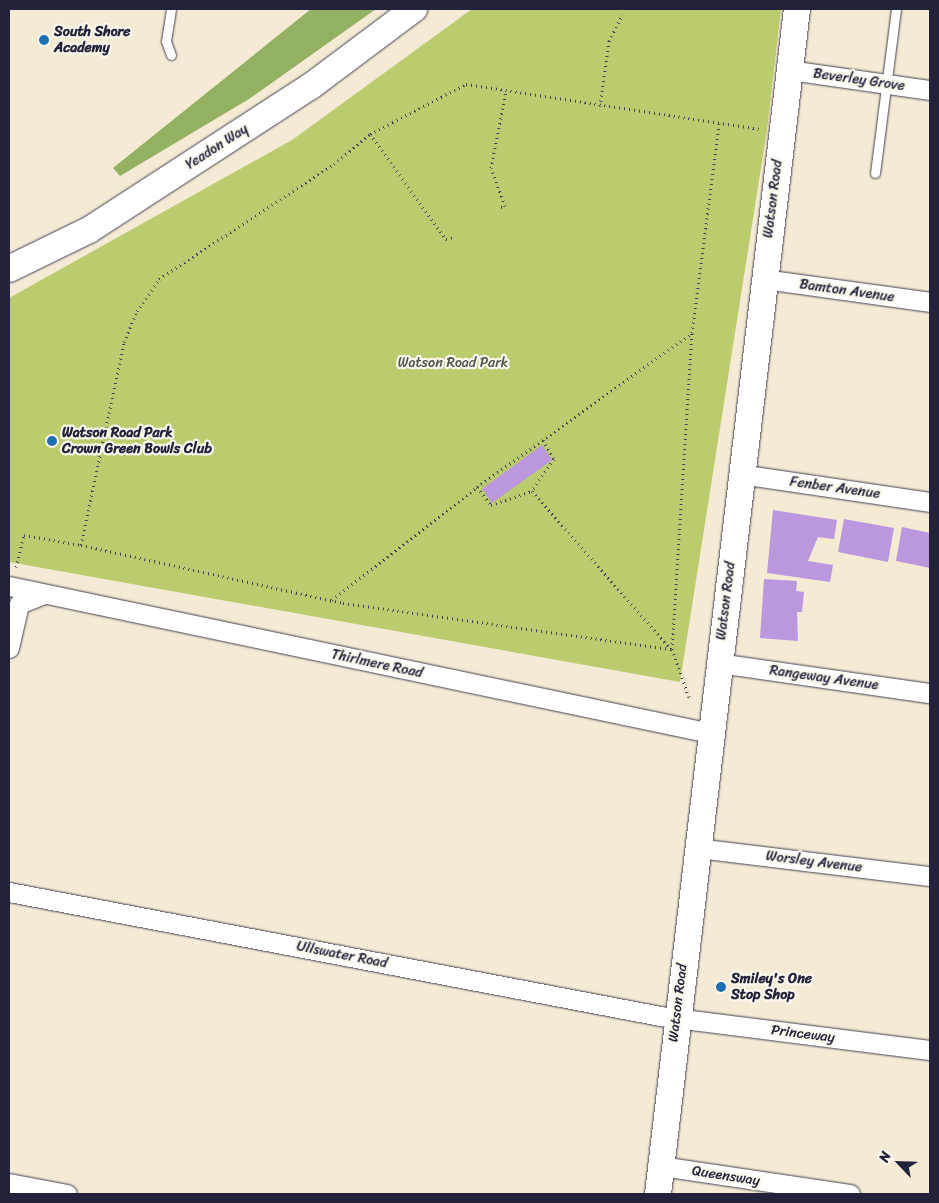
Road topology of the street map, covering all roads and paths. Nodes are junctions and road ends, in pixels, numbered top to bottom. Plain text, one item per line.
1 (171, 9) edge
2 (414, 9) edge
3 (797, 9) edge
4 (896, 9) edge
5 (623, 14) dead end
6 (171, 55) dead end
7 (789, 70) junction
8 (886, 84) junction
9 (930, 90) edge
10 (506, 91) junction
11 (600, 106) junction
12 (718, 124) junction
13 (781, 133) junction
14 (370, 134) junction
15 (875, 173) dead end
16 (501, 207) dead end
17 (453, 237) dead end
18 (9, 270) edge
19 (764, 279) junction
20 (930, 302) edge
21 (692, 333) junction
22 (543, 440) junction
23 (740, 474) junction
24 (477, 487) junction
25 (532, 491) junction
26 (930, 502) edge
27 (81, 545) junction
28 (10, 587) edge
29 (44, 594) junction
30 (331, 600) junction
31 (9, 648) edge
32 (672, 650) junction
33 (718, 663) junction
34 (930, 693) edge
35 (710, 733) junction
36 (697, 848) junction
37 (930, 876) edge
38 (9, 892) edge
39 (676, 1018) junction
40 (930, 1050) edge
41 (661, 1166) junction
42 (9, 1183) edge
43 (67, 1194) edge
44 (658, 1194) edge
45 (850, 1194) edge

1 - 6 lane
2 - 18 street, Yeadon Way
3 - 7 street, Watson Road
4 - 8 lane
5 - 11 path
7 - 8 street, Beverley Grove
7 - 13 street, Watson Road
8 - 9 street, Beverley Grove
8 - 15 lane
10 - 11 path
10 - 14 path
10 - 16 path
11 - 12 path
12 - 13 path
12 - 21 path
13 - 19 street, Watson Road
14 - 17 path
14 - 27 path
19 - 20 street, Bamton Avenue
19 - 23 street, Watson Road
21 - 22 path
21 - 32 path
22 - 24 path
22 - 25 path
23 - 26 street, Fenber Avenue
23 - 33 street, Watson Road
24 - 25 path
24 - 30 path
25 - 32 path
27 - 28 path
27 - 30 path
28 - 29 street, Thirlmere Road
29 - 31 street
29 - 35 street, Thirlmere Road
30 - 32 path
32 - 35 path
33 - 34 street, Rangeway Avenue
33 - 35 street, Watson Road
35 - 36 street, Watson Road
36 - 37 street, Worsley Avenue
36 - 39 street, Watson Road
38 - 39 street, Ullswater Road
39 - 40 street, Princeway
39 - 41 street, Watson Road
41 - 44 street, Watson Road
41 - 45 street, Queensway
42 - 43 street

